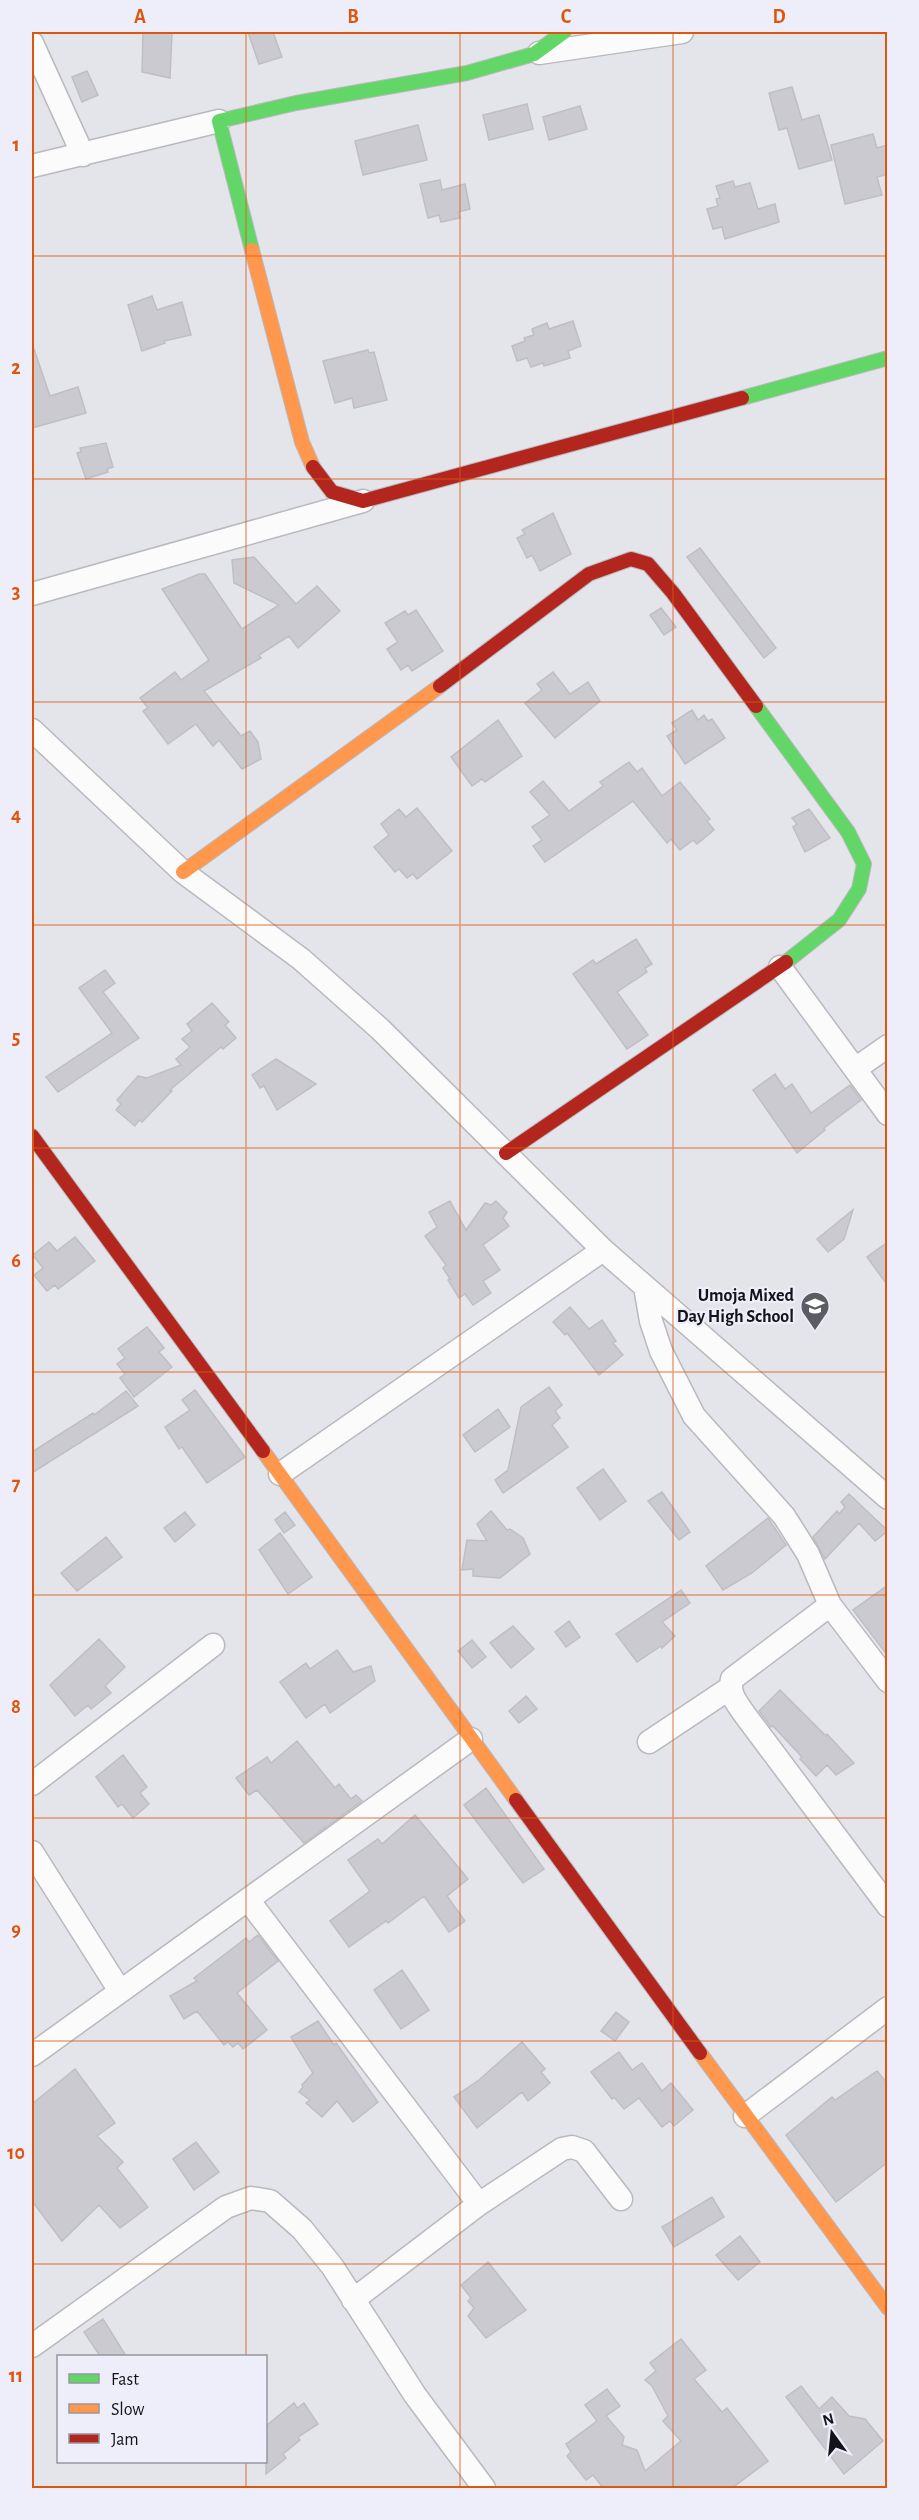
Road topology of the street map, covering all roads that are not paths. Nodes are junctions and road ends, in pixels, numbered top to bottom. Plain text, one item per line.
1 (564, 32) edge
2 (682, 32) edge
3 (32, 43) edge
4 (534, 54) junction
5 (219, 121) junction
6 (83, 155) junction
7 (32, 166) edge
8 (888, 358) edge
9 (363, 501) junction
10 (32, 594) edge
11 (32, 730) edge
12 (183, 872) junction
13 (780, 967) junction
14 (888, 1046) edge
15 (855, 1069) junction
16 (888, 1114) edge
17 (32, 1137) edge
18 (506, 1152) junction
19 (603, 1250) junction
20 (645, 1287) junction
21 (280, 1474) junction
22 (888, 1498) edge
23 (830, 1605) junction
24 (213, 1645) dead end
25 (888, 1681) edge
26 (730, 1688) junction
27 (471, 1739) junction
28 (649, 1742) dead end
29 (32, 1784) edge
30 (32, 1852) edge
31 (249, 1901) junction
32 (888, 1906) edge
33 (120, 1991) junction
34 (888, 2008) edge
35 (32, 2055) edge
36 (745, 2115) junction
37 (621, 2199) dead end
38 (478, 2204) junction
39 (353, 2300) junction
40 (888, 2308) edge
41 (32, 2346) edge
42 (484, 2488) edge

1 - 4 street
2 - 4 street
3 - 6 street
4 - 5 street
5 - 6 street
5 - 9 street
6 - 7 street
8 - 9 street
9 - 10 street
11 - 12 street
12 - 13 street
12 - 18 street
13 - 15 street
13 - 18 street
14 - 15 street
15 - 16 street
17 - 21 street
18 - 19 street
19 - 20 street
19 - 21 street
20 - 22 street
20 - 23 street
21 - 27 street
23 - 25 street
23 - 26 street
24 - 29 street
26 - 28 street
26 - 32 street
27 - 31 street
27 - 36 street
30 - 33 street
31 - 33 street
31 - 38 street
33 - 35 street
34 - 36 street
36 - 40 street
37 - 38 street
38 - 39 street
39 - 41 street
39 - 42 street

